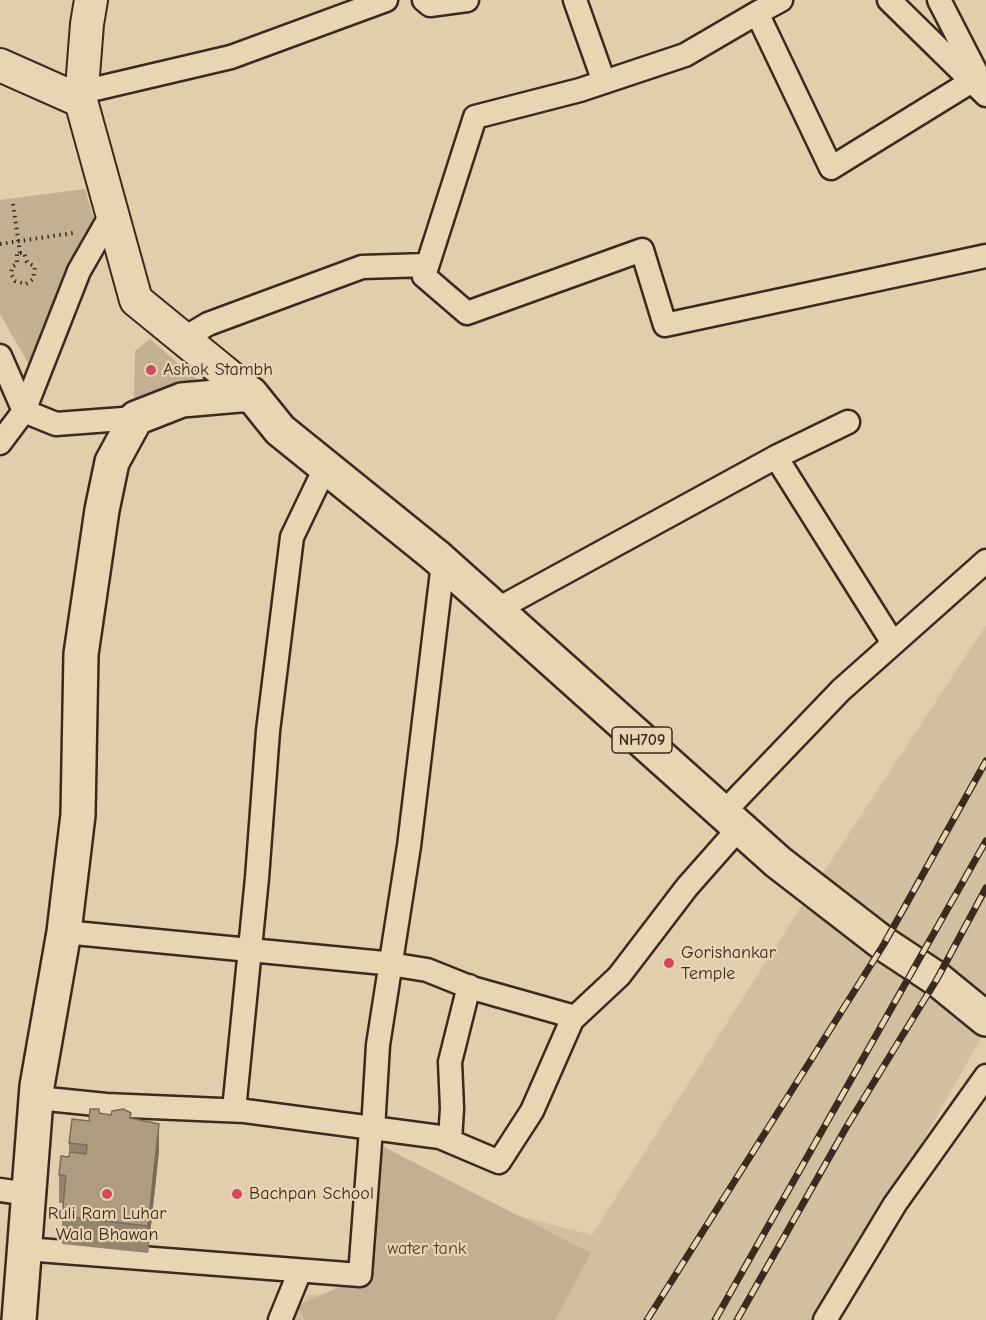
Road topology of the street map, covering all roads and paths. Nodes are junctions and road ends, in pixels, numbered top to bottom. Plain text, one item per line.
1 (92, 0) edge
2 (386, 0) edge
3 (424, 0) edge
4 (467, 0) edge
5 (574, 0) edge
6 (781, 0) edge
7 (889, 0) edge
8 (939, 0) edge
9 (757, 13) junction
10 (0, 65) edge
11 (604, 82) junction
12 (981, 89) edge
13 (82, 96) junction
14 (13, 204) dead end
15 (107, 222) junction
16 (18, 240) junction
17 (0, 244) edge
18 (20, 253) junction
19 (986, 256) edge
20 (428, 265) junction
21 (183, 339) junction
22 (0, 356) edge
23 (251, 394) junction
24 (24, 411) junction
25 (136, 418) junction
26 (848, 422) dead end
27 (0, 443) edge
28 (776, 457) junction
29 (316, 458) junction
30 (986, 561) edge
31 (443, 563) junction
32 (496, 610) junction
33 (893, 643) junction
34 (732, 820) junction
35 (64, 933) junction
36 (250, 950) junction
37 (389, 964) junction
38 (469, 986) junction
39 (575, 1017) junction
40 (986, 1019) edge
41 (986, 1076) edge
42 (37, 1098) junction
43 (234, 1110) junction
44 (372, 1129) junction
45 (450, 1141) junction
46 (14, 1192) edge
47 (25, 1249) junction
48 (300, 1271) junction
49 (19, 1320) edge
50 (280, 1320) edge
51 (825, 1320) edge

1 - 13 street
2 - 13 street
3 - 4 street
5 - 11 street
6 - 9 street
7 - 12 street
8 - 12 street
9 - 11 street
9 - 12 street
10 - 13 street
11 - 20 street
13 - 15 street
14 - 16 path
15 - 16 path
15 - 21 street
15 - 24 street
16 - 17 path
16 - 18 path
18 - 18 path
19 - 20 street
20 - 21 street
21 - 23 street
22 - 24 street
23 - 25 main road
23 - 29 main road
24 - 25 street
24 - 27 street
25 - 35 main road
26 - 28 street
28 - 32 street
28 - 33 street
29 - 31 main road, NH709
29 - 36 street
30 - 33 street
31 - 32 main road, NH709
31 - 37 street
32 - 34 main road, NH709
33 - 34 street
34 - 39 street
34 - 40 main road, NH709
35 - 36 street
35 - 42 main road
36 - 37 street
36 - 43 street
37 - 38 street
37 - 44 street
38 - 39 street
38 - 45 street
39 - 45 street
41 - 51 street
42 - 43 street
42 - 46 main road
43 - 44 street
44 - 45 street
44 - 48 street
46 - 47 main road
47 - 48 street
47 - 49 main road
48 - 50 street

